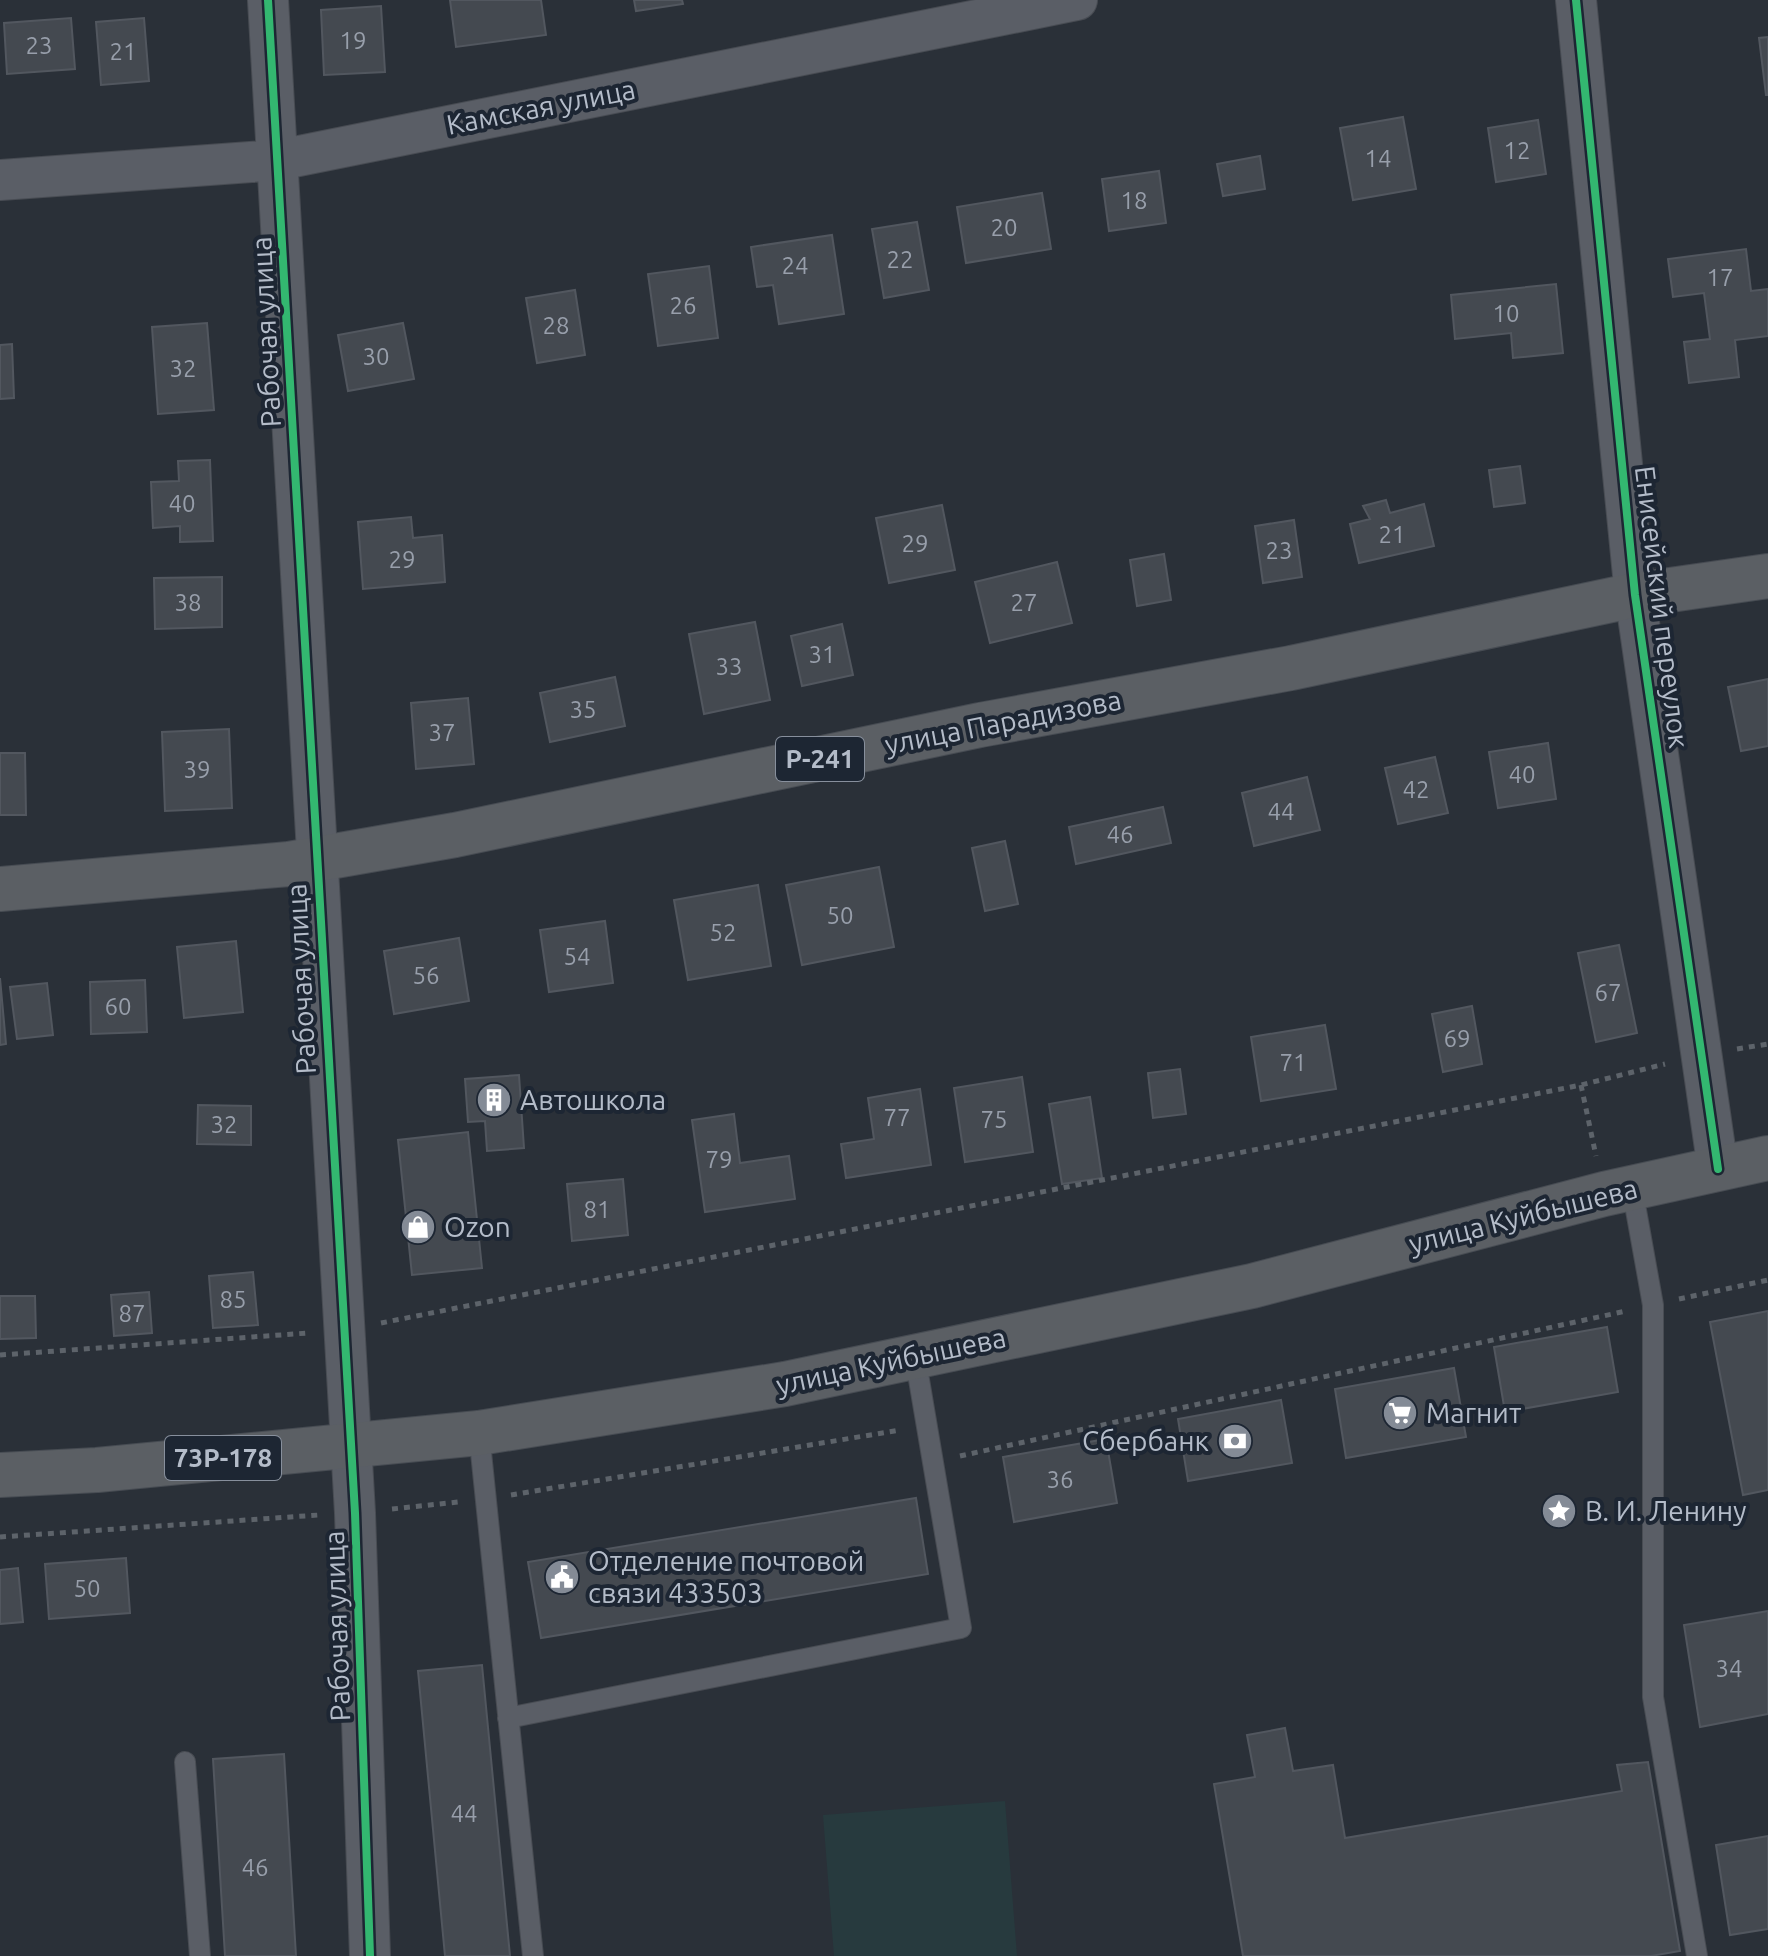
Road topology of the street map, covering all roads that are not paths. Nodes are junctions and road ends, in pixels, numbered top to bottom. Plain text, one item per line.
1 (268, 0) edge
2 (1077, 0) edge
3 (1576, 0) edge
4 (279, 160) junction
5 (0, 180) edge
6 (1768, 576) edge
7 (1635, 595) junction
8 (316, 859) junction
9 (0, 889) edge
10 (1768, 1158) edge
11 (1718, 1169) junction
12 (1632, 1188) junction
13 (915, 1356) junction
14 (479, 1433) junction
15 (349, 1446) junction
16 (0, 1475) edge
17 (508, 1718) junction
18 (185, 1762) dead end
19 (200, 1956) edge
20 (370, 1956) edge
21 (533, 1956) edge
22 (1697, 1956) edge

1 - 4 street, Рабочая улица
2 - 4 street, Камская улица
3 - 7 street, Енисейский переулок
4 - 5 street, Камская улица
4 - 8 street, Рабочая улица
6 - 7 highway, улица Парадизова / Р-241
7 - 8 highway, улица Парадизова / Р-241
7 - 11 street, Енисейский переулок
8 - 9 highway, улица Парадизова / Р-241
8 - 15 street, Рабочая улица
10 - 11 highway, улица Куйбышева
11 - 12 highway, улица Куйбышева
12 - 13 highway, улица Куйбышева
12 - 22 lane
13 - 14 highway, улица Куйбышева
13 - 17 lane
14 - 15 highway, улица Куйбышева
14 - 17 lane
15 - 16 highway, улица Куйбышева / 73Р-178
15 - 20 street, Рабочая улица
17 - 21 lane
18 - 19 lane

